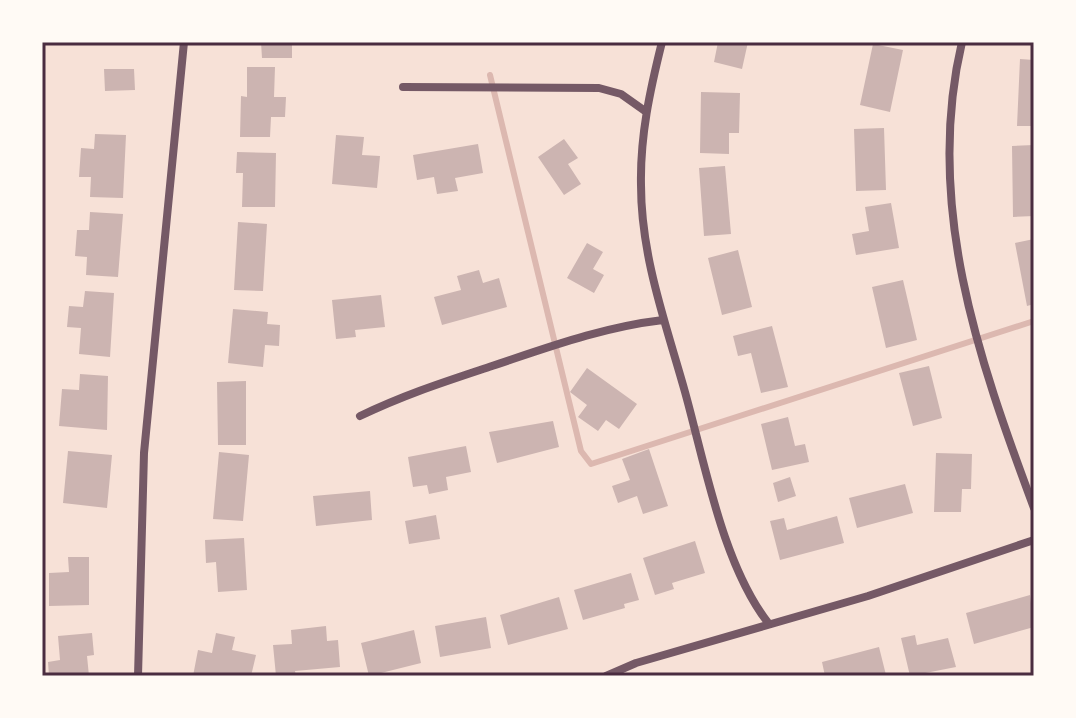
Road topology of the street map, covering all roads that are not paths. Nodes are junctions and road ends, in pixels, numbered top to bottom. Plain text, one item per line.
1 (184, 42) edge
2 (662, 42) edge
3 (962, 42) edge
4 (403, 87) dead end
5 (645, 111) junction
6 (663, 320) junction
7 (360, 416) dead end
8 (1034, 508) edge
9 (1034, 540) edge
10 (769, 624) junction
11 (138, 676) edge
12 (606, 676) edge

1 - 11 street
2 - 5 street
3 - 8 street
4 - 5 street
5 - 6 street
6 - 7 street
6 - 10 street
9 - 10 street
10 - 12 street

